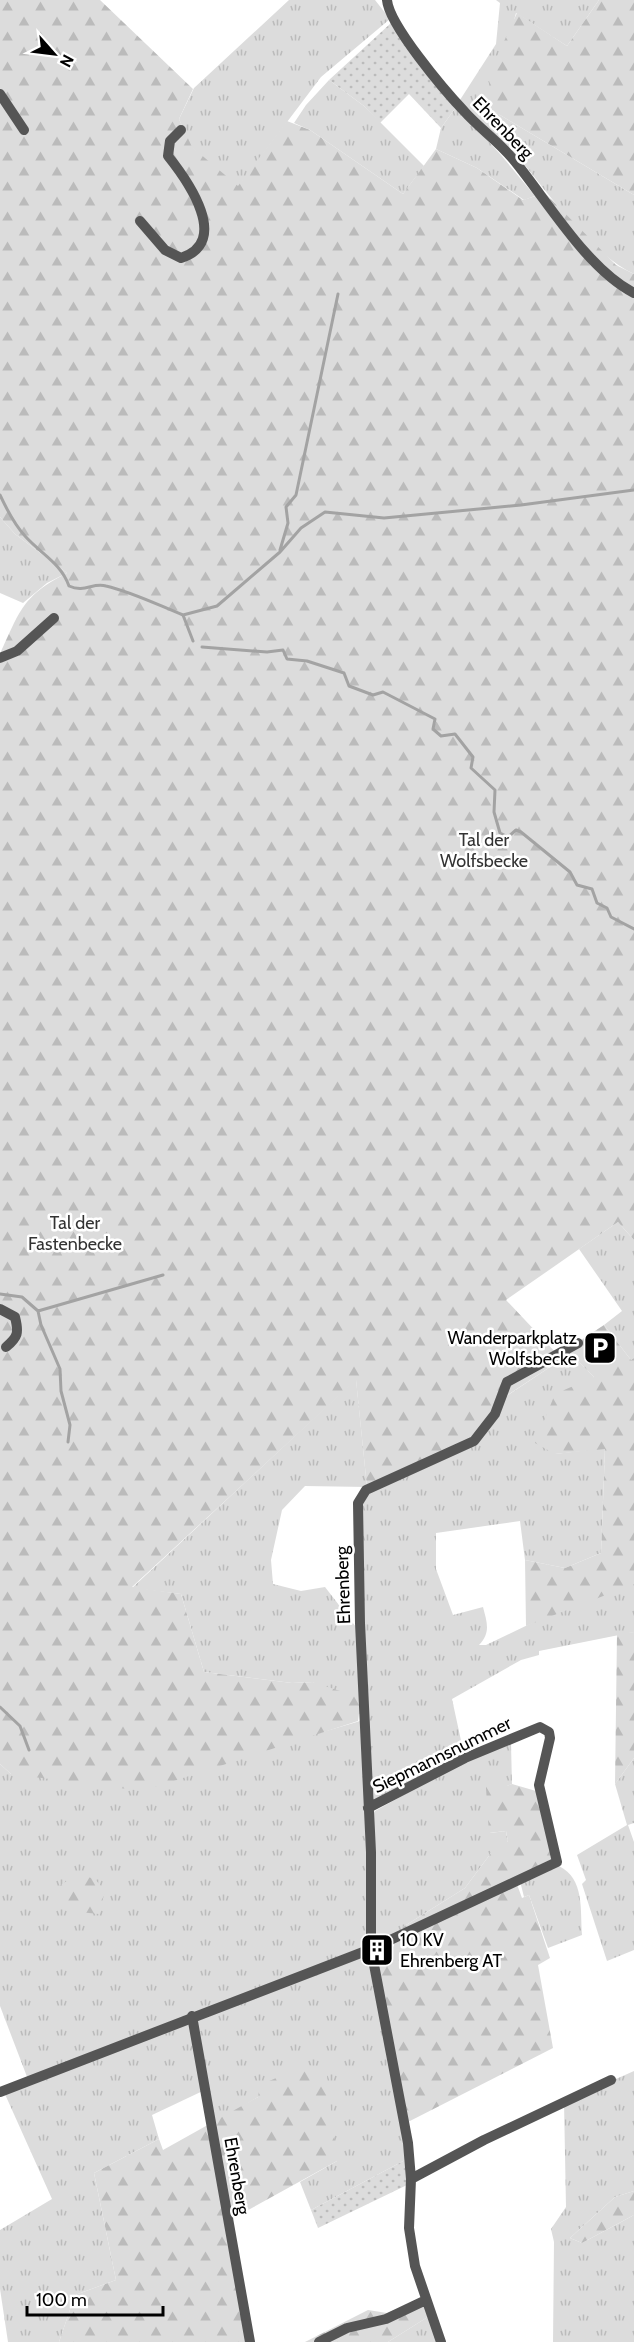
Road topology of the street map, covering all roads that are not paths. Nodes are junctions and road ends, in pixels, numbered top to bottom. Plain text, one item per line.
1 (379, 0) edge
2 (387, 5) edge
3 (0, 94) edge
4 (24, 130) dead end
5 (181, 130) dead end
6 (140, 221) dead end
7 (634, 293) edge
8 (54, 618) dead end
9 (0, 658) edge
10 (0, 1309) edge
11 (578, 1343) dead end
12 (6, 1347) dead end
13 (368, 1808) junction
14 (371, 1949) junction
15 (192, 2016) junction
16 (611, 2080) dead end
17 (0, 2092) edge
18 (411, 2179) junction
19 (426, 2300) junction
20 (250, 2342) edge
21 (319, 2342) edge
22 (441, 2342) edge

1 - 2 street, Ehrenberg
2 - 7 street, Ehrenberg
3 - 4 street
5 - 6 street
8 - 9 street
10 - 12 street
11 - 13 street, Ehrenberg
13 - 14 street, Ehrenberg
13 - 14 street, Siepmannsnummer
14 - 15 street
14 - 18 street, Ehrenberg
15 - 17 street
15 - 20 street, Ehrenberg
16 - 18 street
18 - 19 street, Ehrenberg
19 - 21 street
19 - 22 street, Ehrenberg

